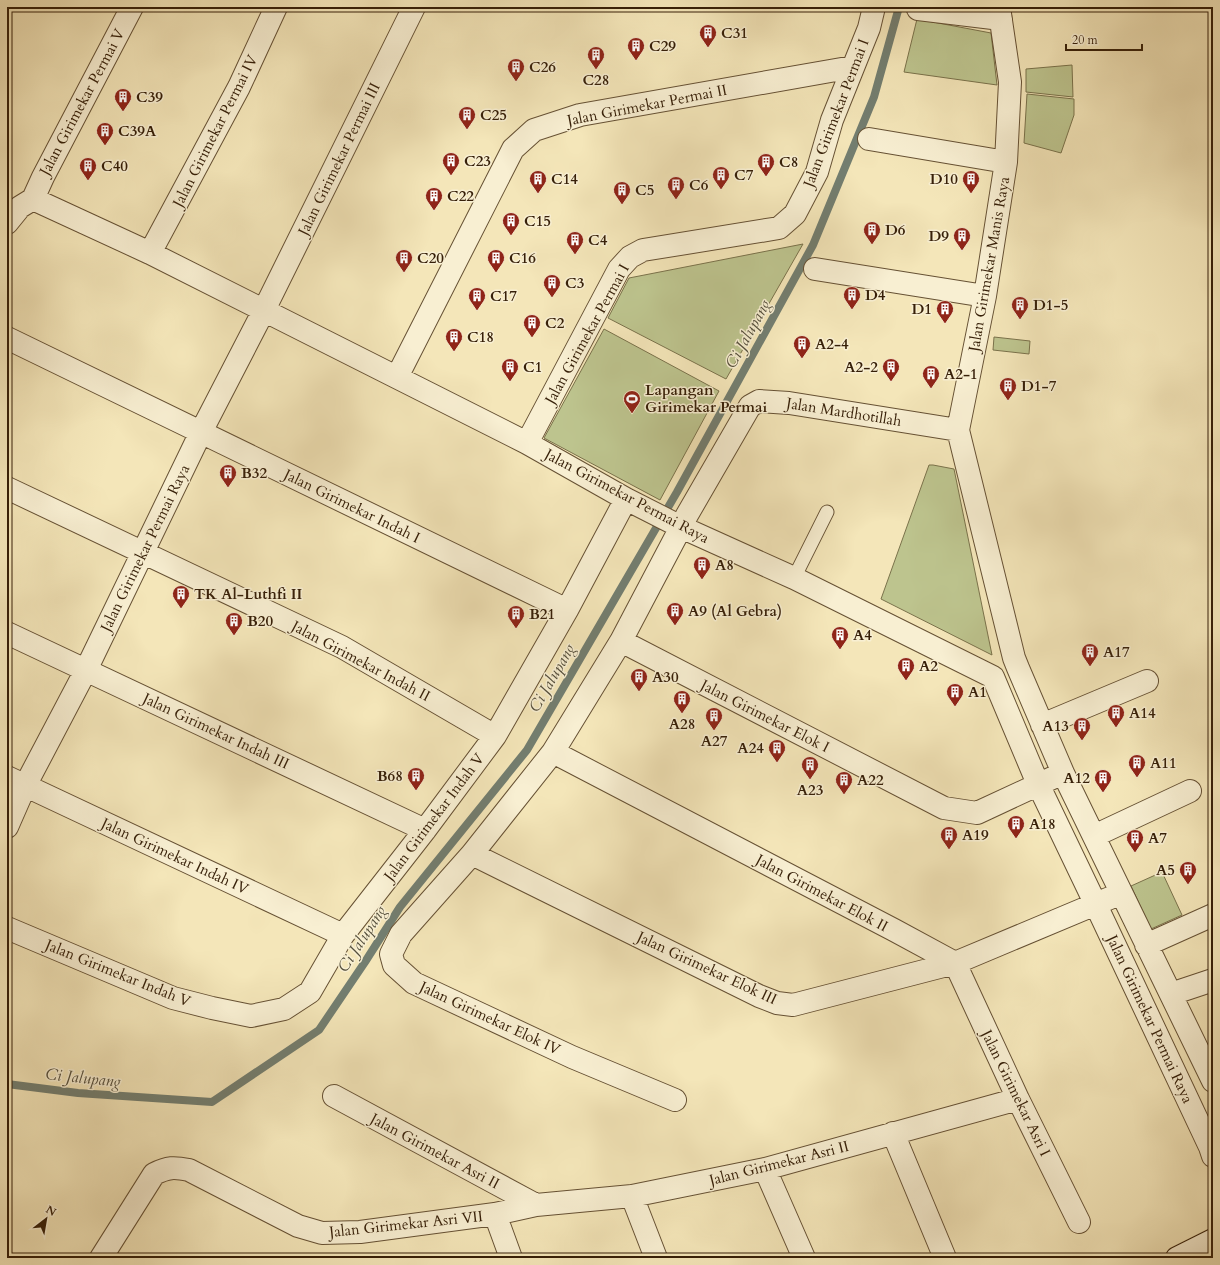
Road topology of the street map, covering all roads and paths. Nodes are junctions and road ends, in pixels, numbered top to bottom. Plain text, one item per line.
1 (132, 7) edge
2 (276, 7) edge
3 (414, 7) edge
4 (874, 7) edge
5 (918, 9) dead end
6 (1000, 13) edge
7 (852, 67) junction
8 (869, 139) dead end
9 (1006, 162) junction
10 (33, 198) junction
11 (7, 223) edge
12 (150, 253) junction
13 (815, 268) dead end
14 (985, 296) junction
15 (264, 310) junction
16 (7, 338) edge
17 (397, 378) junction
18 (958, 430) junction
19 (201, 432) junction
20 (527, 443) junction
21 (7, 488) edge
22 (626, 499) junction
23 (827, 512) dead end
24 (678, 525) junction
25 (143, 552) junction
26 (794, 578) junction
27 (568, 610) junction
28 (7, 633) edge
29 (620, 641) junction
30 (1014, 658) junction
31 (86, 670) junction
32 (993, 677) junction
33 (1147, 681) dead end
34 (1042, 725) junction
35 (495, 736) junction
36 (553, 752) junction
37 (1063, 773) junction
38 (16, 782) edge
39 (1038, 784) junction
40 (1190, 791) dead end
41 (7, 827) edge
42 (425, 830) junction
43 (1094, 836) junction
44 (472, 854) junction
45 (1121, 893) junction
46 (1096, 904) junction
47 (1213, 915) edge
48 (7, 928) edge
49 (343, 934) junction
50 (1146, 945) junction
51 (955, 963) junction
52 (1213, 980) edge
53 (1170, 994) junction
54 (1213, 1081) edge
55 (334, 1096) dead end
56 (1018, 1099) junction
57 (676, 1100) dead end
58 (893, 1133) junction
59 (1213, 1156) edge
60 (765, 1169) junction
61 (632, 1196) junction
62 (536, 1205) junction
63 (495, 1214) junction
64 (1079, 1222) dead end
65 (1213, 1240) edge
66 (101, 1258) edge
67 (511, 1258) edge
68 (656, 1258) edge
69 (804, 1258) edge
70 (945, 1258) edge
71 (1178, 1258) edge

1 - 10 street, Jalan Girimekar Permai V
2 - 12 street, Jalan Girimekar Permai IV
3 - 15 street, Jalan Girimekar Permai III
4 - 7 street, Jalan Girimekar Permai I
5 - 6 street
6 - 9 street, Jalan Girimekar Manis Raya
7 - 17 street, Jalan Girimekar Permai II
7 - 20 street, Jalan Girimekar Permai I
8 - 9 street
9 - 14 street, Jalan Girimekar Manis Raya
10 - 11 street
10 - 12 street, Jalan Girimekar Permai Raya
12 - 15 street, Jalan Girimekar Permai Raya
13 - 14 street
14 - 18 street, Jalan Girimekar Manis Raya
15 - 17 street, Jalan Girimekar Permai Raya
15 - 19 street, Jalan Girimekar Permai Raya
16 - 19 street, Jalan Girimekar Indah I
17 - 20 street, Jalan Girimekar Permai Raya
18 - 24 street, Jalan Mardhotillah
18 - 30 street, Jalan Girimekar Manis Raya
19 - 25 street, Jalan Girimekar Permai Raya
19 - 27 street, Jalan Girimekar Indah I
20 - 22 street, Jalan Girimekar Permai Raya
21 - 25 street, Jalan Girimekar Indah II
22 - 24 street, Jalan Girimekar Permai Raya
22 - 27 street, Jalan Girimekar Indah V
23 - 26 lane
24 - 26 street, Jalan Girimekar Permai Raya
24 - 29 street, Jalan Mardhotillah
25 - 31 street, Jalan Girimekar Permai Raya
25 - 35 street, Jalan Girimekar Indah II
26 - 32 street, Jalan Girimekar Permai Raya
27 - 35 street, Jalan Girimekar Indah V
28 - 31 street, Jalan Girimekar Indah III
29 - 36 street
29 - 39 street, Jalan Girimekar Elok I
30 - 32 street
30 - 34 street, Jalan Girimekar Permai Raya
31 - 38 street, Jalan Girimekar Permai Raya
31 - 42 street, Jalan Girimekar Indah III
32 - 39 street, Jalan Girimekar Permai Raya
33 - 34 street
34 - 37 street, Jalan Girimekar Permai Raya
35 - 42 street, Jalan Girimekar Indah V
36 - 44 street
36 - 51 street, Jalan Girimekar Elok II
37 - 39 street
37 - 43 street, Jalan Girimekar Permai Raya
38 - 41 street
38 - 49 street, Jalan Girimekar Indah IV
39 - 46 street, Jalan Girimekar Permai Raya
40 - 43 street
42 - 49 street, Jalan Girimekar Indah V
43 - 45 street, Jalan Girimekar Permai Raya
44 - 51 street, Jalan Girimekar Elok III
44 - 57 street, Jalan Girimekar Elok IV
45 - 46 street
45 - 50 street, Jalan Girimekar Permai Raya
46 - 51 street
46 - 59 street, Jalan Girimekar Permai Raya
47 - 50 street
48 - 49 street, Jalan Girimekar Indah V
50 - 53 street, Jalan Girimekar Permai Raya
51 - 56 street, Jalan Girimekar Asri I
52 - 53 street
53 - 54 street, Jalan Girimekar Permai Raya
55 - 62 street, Jalan Girimekar Asri II
56 - 58 street, Jalan Girimekar Asri II
56 - 64 street, Jalan Girimekar Asri I
58 - 60 street, Jalan Girimekar Asri II
58 - 70 street
60 - 61 street, Jalan Girimekar Asri II
60 - 69 street
61 - 62 street, Jalan Girimekar Asri II
61 - 68 street
62 - 63 street, Jalan Girimekar Asri II
63 - 66 street, Jalan Girimekar Asri VII
63 - 67 street
65 - 71 street

